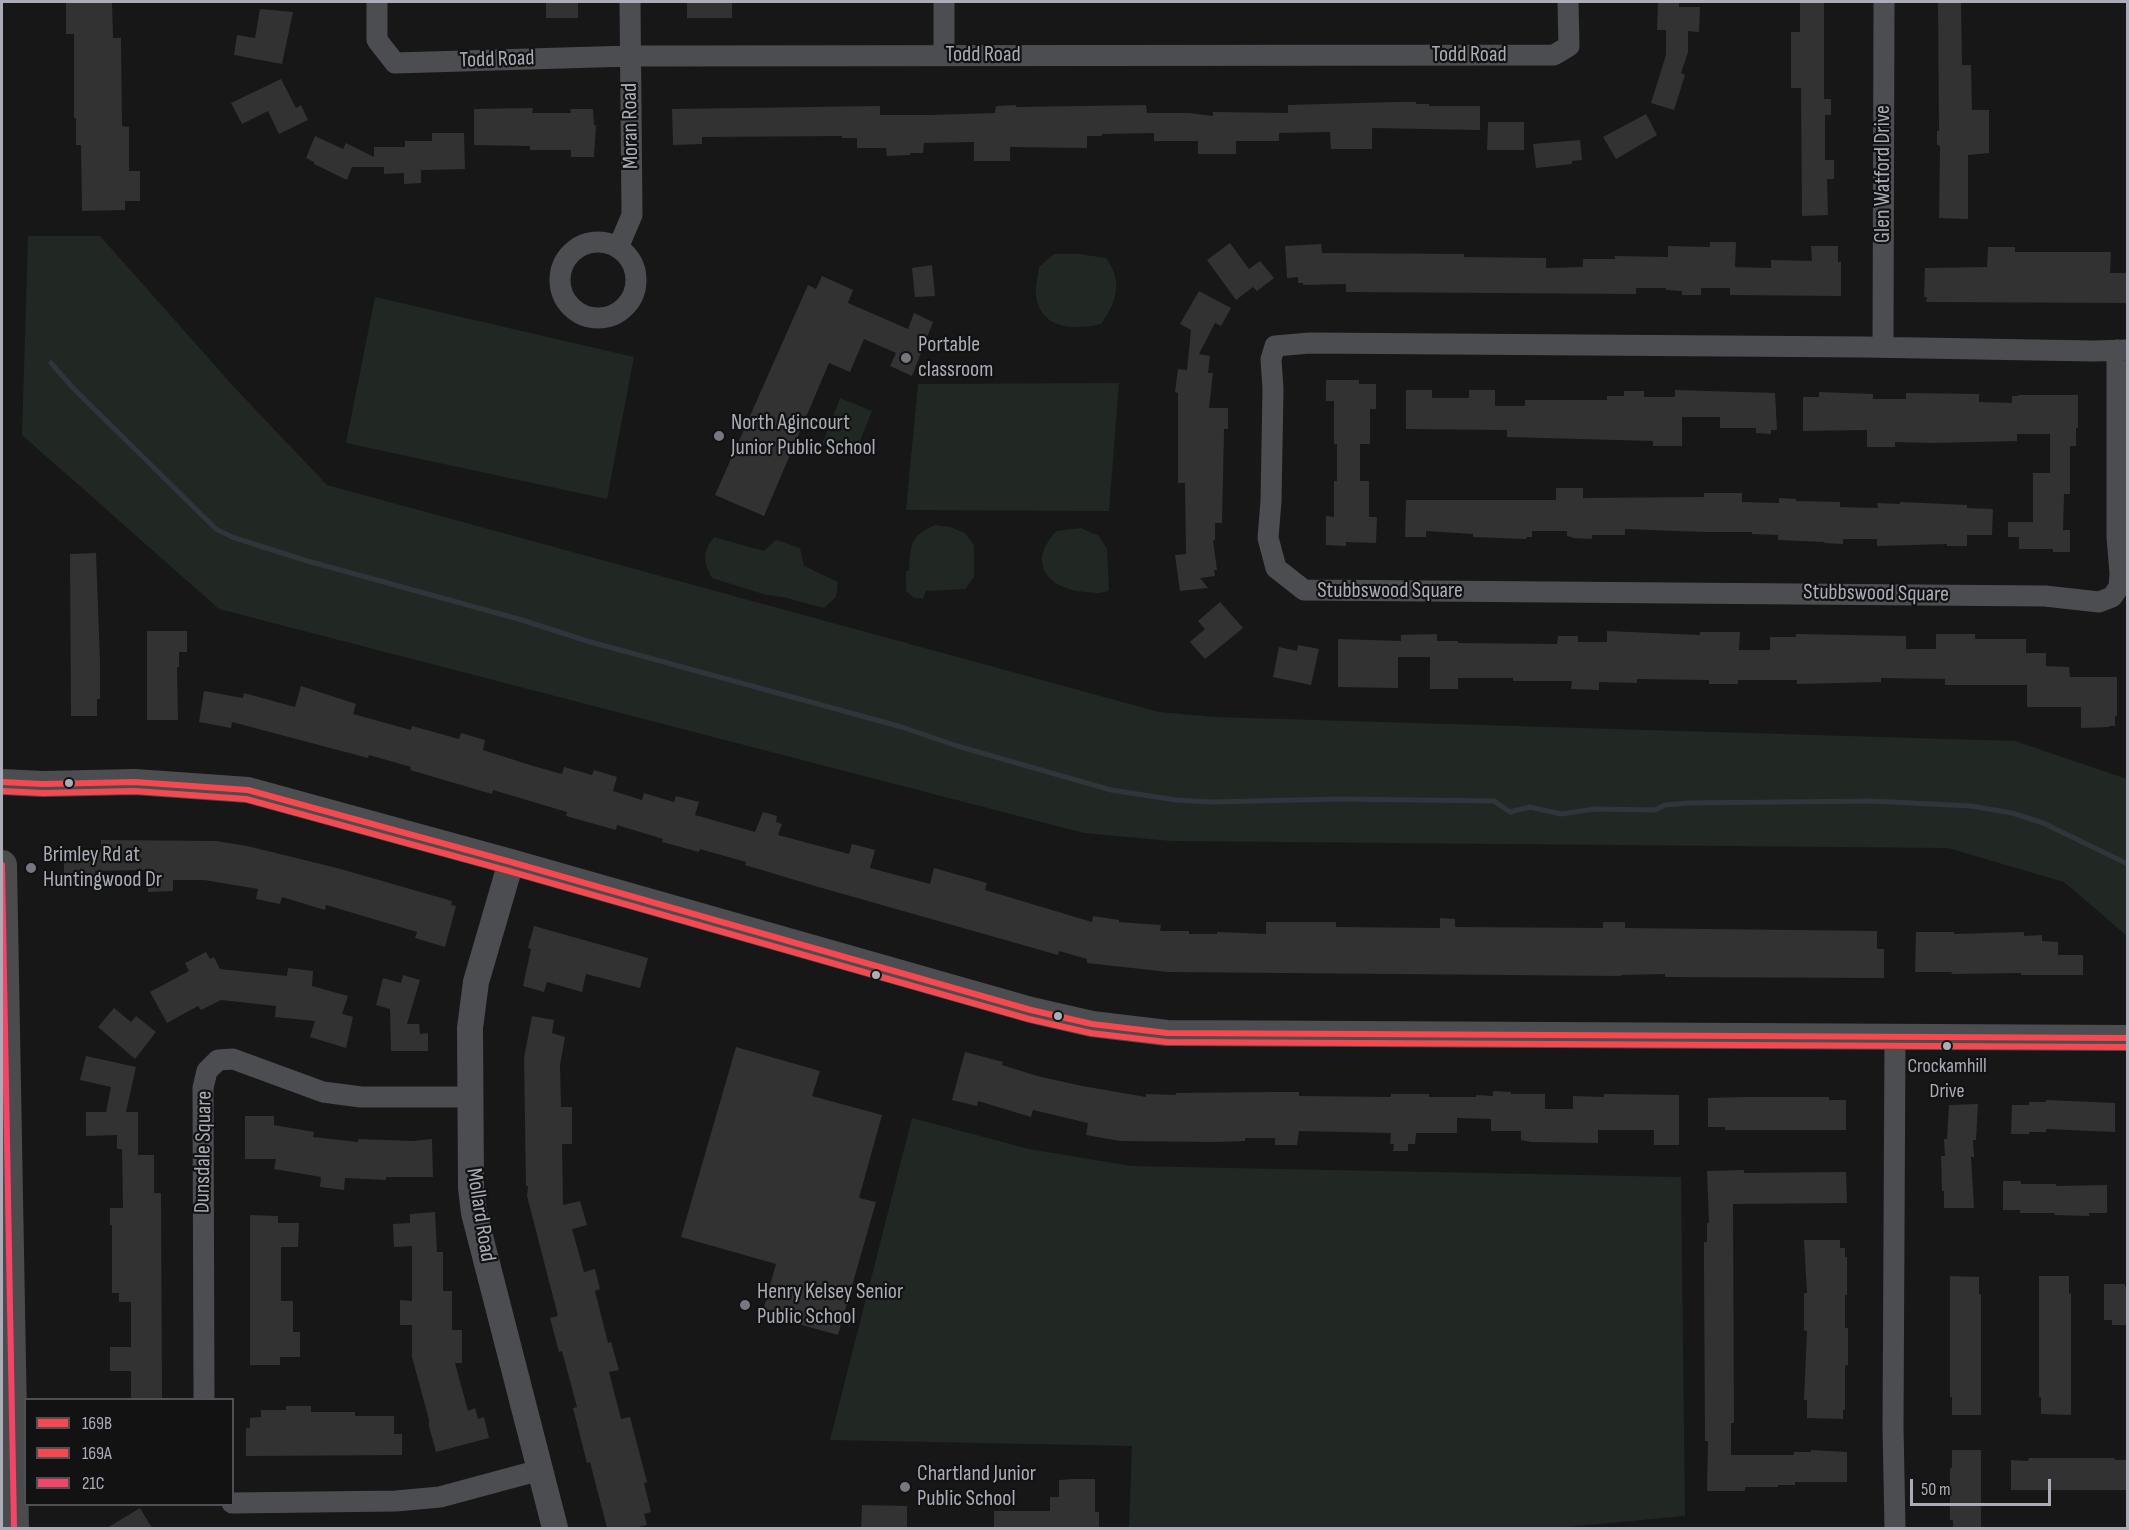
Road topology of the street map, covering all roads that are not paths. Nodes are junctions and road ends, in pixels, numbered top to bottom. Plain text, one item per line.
1 (377, 2) edge
2 (630, 2) edge
3 (944, 2) edge
4 (1568, 2) edge
5 (1884, 2) edge
6 (944, 54) junction
7 (630, 56) junction
8 (618, 248) dead end
9 (1883, 347) junction
10 (2122, 350) edge
11 (2, 782) edge
12 (511, 862) junction
13 (2, 865) edge
14 (1895, 1038) junction
15 (2127, 1038) edge
16 (470, 1097) junction
17 (204, 1398) edge
18 (540, 1470) junction
19 (234, 1503) edge
20 (14, 1528) edge
21 (555, 1528) edge
22 (1896, 1528) edge

1 - 7 street, Todd Road
2 - 7 street, Moran Road
3 - 6 street
4 - 6 street, Todd Road
5 - 9 street, Glen Watford Drive
6 - 7 street, Todd Road
7 - 8 street, Moran Road
9 - 10 street, Stubbswood Square
9 - 10 street, Stubbswood Square
11 - 12 street
12 - 14 street
12 - 16 street, Mollard Road
13 - 20 main road
14 - 15 street
14 - 22 street
16 - 17 street, Dunsdale Square
16 - 18 street, Mollard Road
18 - 19 street
18 - 21 street, Mollard Road

